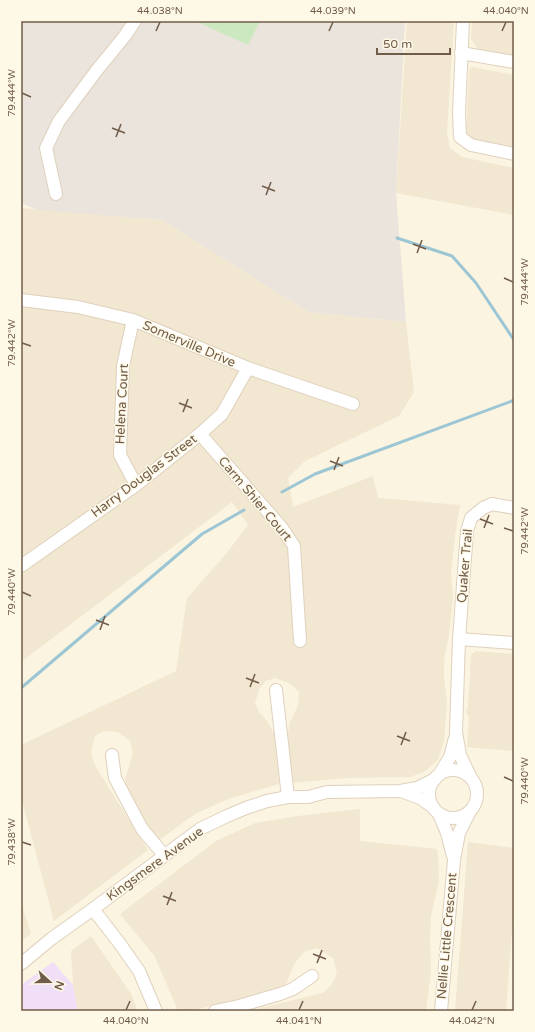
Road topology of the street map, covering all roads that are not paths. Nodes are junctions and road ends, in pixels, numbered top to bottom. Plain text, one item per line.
1 (135, 21) edge
2 (463, 21) edge
3 (461, 53) junction
4 (514, 62) edge
5 (514, 154) edge
6 (56, 194) dead end
7 (21, 300) edge
8 (133, 320) junction
9 (248, 368) junction
10 (353, 404) dead end
11 (200, 434) junction
12 (136, 485) junction
13 (514, 508) edge
14 (21, 566) edge
15 (459, 639) junction
16 (300, 642) dead end
17 (514, 643) edge
18 (276, 690) dead end
19 (456, 732) junction
20 (112, 755) dead end
21 (470, 776) junction
22 (437, 777) junction
23 (400, 791) junction
24 (288, 797) junction
25 (436, 810) junction
26 (470, 811) junction
27 (164, 855) junction
28 (454, 860) junction
29 (93, 909) junction
30 (21, 964) edge
31 (312, 976) dead end
32 (156, 1011) edge
33 (215, 1011) edge
34 (440, 1011) edge

1 - 6 street
2 - 3 street
3 - 4 street
3 - 5 street
7 - 8 street, Somerville Drive
8 - 9 street, Somerville Drive
8 - 12 street, Helena Court
9 - 10 street, Somerville Drive
9 - 11 street, Harry Douglas Street
11 - 12 street, Harry Douglas Street
11 - 16 street, Carm Shier Court
12 - 14 street, Harry Douglas Street
13 - 15 street, Quaker Trail
15 - 17 street
15 - 19 street, Quaker Trail
18 - 24 street
19 - 21 street, Quaker Trail
19 - 22 street, Quaker Trail
20 - 27 street
21 - 22 street
21 - 26 street
22 - 23 street, Kingsmere Avenue
22 - 25 street
23 - 24 street, Kingsmere Avenue
23 - 25 street, Kingsmere Avenue
24 - 27 street, Kingsmere Avenue
25 - 26 street
25 - 28 street, Nellie Little Crescent
26 - 28 street, Nellie Little Crescent
27 - 29 street, Kingsmere Avenue
28 - 34 street, Nellie Little Crescent
29 - 30 street, Kingsmere Avenue
29 - 32 street
31 - 33 street

